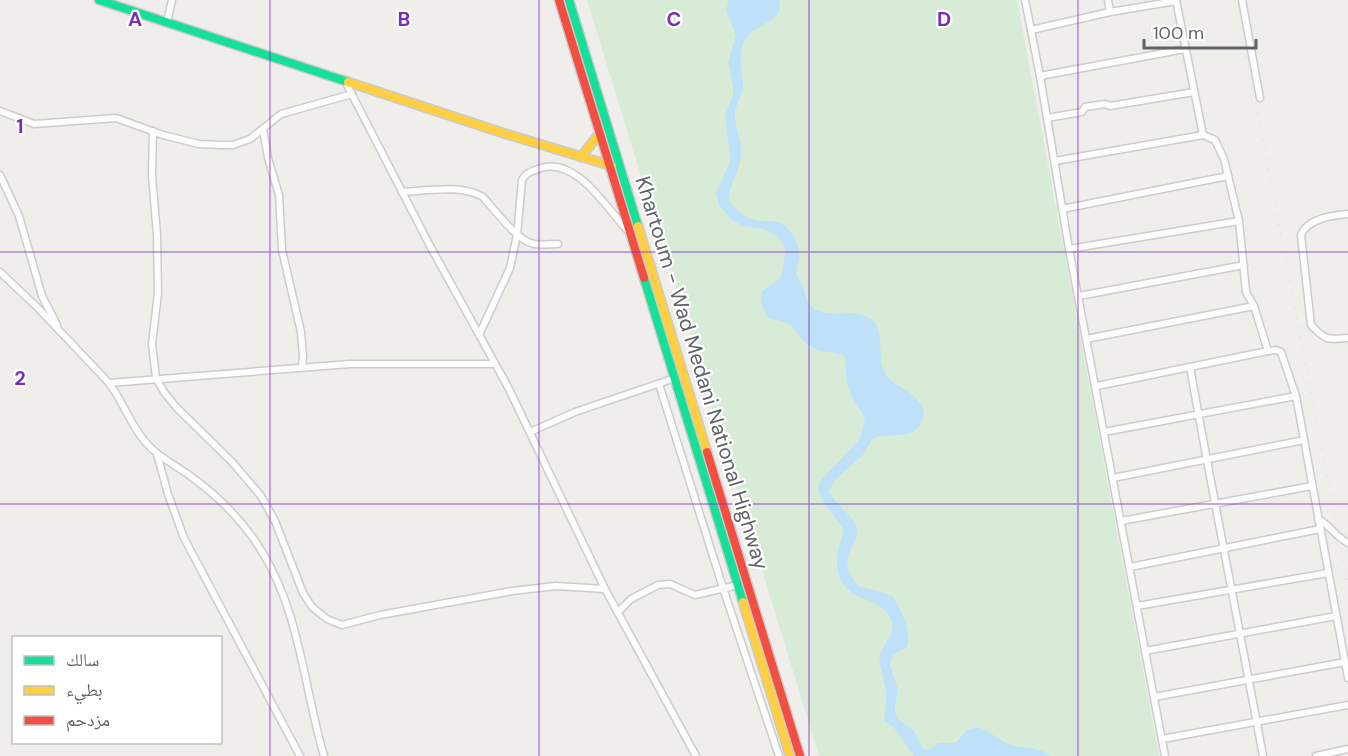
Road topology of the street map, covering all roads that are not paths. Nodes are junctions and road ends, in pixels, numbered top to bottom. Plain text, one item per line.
1 (99, 0) edge
2 (172, 0) edge
3 (559, 0) edge
4 (569, 0) edge
5 (1025, 0) edge
6 (1108, 0) edge
7 (1176, 0) edge
8 (1242, 0) edge
9 (1110, 12) junction
10 (167, 22) junction
11 (1031, 30) junction
12 (1185, 49) junction
13 (1040, 76) junction
14 (345, 81) junction
15 (1194, 92) junction
16 (352, 94) junction
17 (1260, 98) dead end
18 (0, 111) edge
19 (1047, 118) junction
20 (263, 130) junction
21 (153, 131) junction
22 (600, 133) junction
23 (1203, 135) junction
24 (582, 156) junction
25 (1055, 161) junction
26 (609, 165) junction
27 (620, 167) junction
28 (0, 175) edge
29 (1228, 176) junction
30 (402, 192) junction
31 (1062, 208) junction
32 (1348, 214) edge
33 (1239, 221) junction
34 (517, 235) junction
35 (631, 235) junction
36 (558, 244) dead end
37 (1069, 249) junction
38 (1244, 265) junction
39 (0, 272) edge
40 (1079, 296) junction
41 (1254, 306) junction
42 (60, 331) junction
43 (479, 335) junction
44 (1348, 338) edge
45 (1086, 339) junction
46 (1268, 351) junction
47 (495, 364) junction
48 (302, 367) junction
49 (1190, 367) junction
50 (156, 378) junction
51 (675, 378) junction
52 (109, 383) junction
53 (659, 384) junction
54 (1097, 386) junction
55 (1296, 396) junction
56 (1198, 414) junction
57 (530, 432) junction
58 (1104, 432) junction
59 (1304, 440) junction
60 (156, 453) junction
61 (1207, 458) junction
62 (1113, 478) junction
63 (1312, 486) junction
64 (1214, 504) junction
65 (1318, 519) junction
66 (1121, 521) junction
67 (1320, 529) junction
68 (1348, 543) edge
69 (1225, 548) junction
70 (1130, 567) junction
71 (1328, 573) junction
72 (738, 585) junction
73 (723, 588) junction
74 (605, 589) junction
75 (1233, 591) junction
76 (1137, 606) junction
77 (618, 612) junction
78 (1336, 616) junction
79 (1239, 635) junction
80 (1145, 651) junction
81 (1345, 662) junction
82 (1249, 678) junction
83 (1348, 678) edge
84 (1154, 697) junction
85 (1348, 705) edge
86 (1257, 722) junction
87 (1162, 739) junction
88 (1348, 749) edge
89 (300, 756) edge
90 (324, 756) edge
91 (696, 756) edge
92 (779, 756) edge
93 (790, 756) edge
94 (800, 756) edge
95 (1165, 756) edge
96 (1263, 756) edge
97 (1316, 756) edge

1 - 10 main road
2 - 10 street
3 - 22 main road, Khartoum - Wad Medani National Highway
4 - 27 main road, Khartoum - Wad Medani National Highway
5 - 11 street
6 - 9 street
7 - 9 street
7 - 12 street
8 - 17 street
9 - 11 street
10 - 14 main road
11 - 13 street
12 - 13 street
12 - 15 street
13 - 19 street
14 - 16 street
14 - 24 main road
15 - 19 street
15 - 23 street
16 - 20 street
16 - 30 street
18 - 21 street
19 - 25 street
20 - 21 street
20 - 48 street
21 - 50 street
22 - 24 main road
22 - 26 main road, Khartoum - Wad Medani National Highway
23 - 25 street
23 - 29 street
24 - 26 main road
25 - 31 street
26 - 27 main road
26 - 35 main road, Khartoum - Wad Medani National Highway
27 - 94 main road, Khartoum - Wad Medani National Highway
28 - 42 street
29 - 31 street
29 - 33 street
30 - 34 street
30 - 43 street
31 - 37 street
32 - 44 street
33 - 37 street
33 - 38 street
34 - 35 street
34 - 36 street
34 - 43 street
35 - 51 main road, Khartoum - Wad Medani National Highway
37 - 40 street
38 - 40 street
38 - 41 street
39 - 42 street
40 - 45 street
41 - 45 street
41 - 46 street
42 - 52 street
43 - 47 street
45 - 54 street
46 - 49 street
46 - 55 street
47 - 48 street
47 - 57 street
48 - 50 street
49 - 54 street
49 - 56 street
50 - 52 street
50 - 74 street
51 - 53 street
51 - 72 main road, Khartoum - Wad Medani National Highway
52 - 60 street
53 - 57 street
53 - 73 street
54 - 58 street
55 - 56 street
55 - 59 street
56 - 58 street
56 - 61 street
57 - 74 street
58 - 62 street
59 - 61 street
59 - 63 street
60 - 89 street
60 - 90 street
61 - 62 street
61 - 64 street
62 - 66 street
63 - 64 street
63 - 65 street
64 - 66 street
64 - 69 street
65 - 67 street
65 - 68 street
66 - 70 street
67 - 69 street
67 - 71 street
69 - 70 street
69 - 75 street
70 - 76 street
71 - 75 street
71 - 78 street
72 - 73 street
72 - 93 main road, Khartoum - Wad Medani National Highway
73 - 77 street
73 - 92 street
74 - 77 street
75 - 76 street
75 - 79 street
76 - 80 street
77 - 91 street
78 - 79 street
78 - 81 street
79 - 80 street
79 - 82 street
80 - 84 street
81 - 82 street
81 - 83 street
82 - 84 street
82 - 86 street
84 - 87 street
85 - 86 street
86 - 87 street
86 - 96 street
87 - 95 street
88 - 97 street

